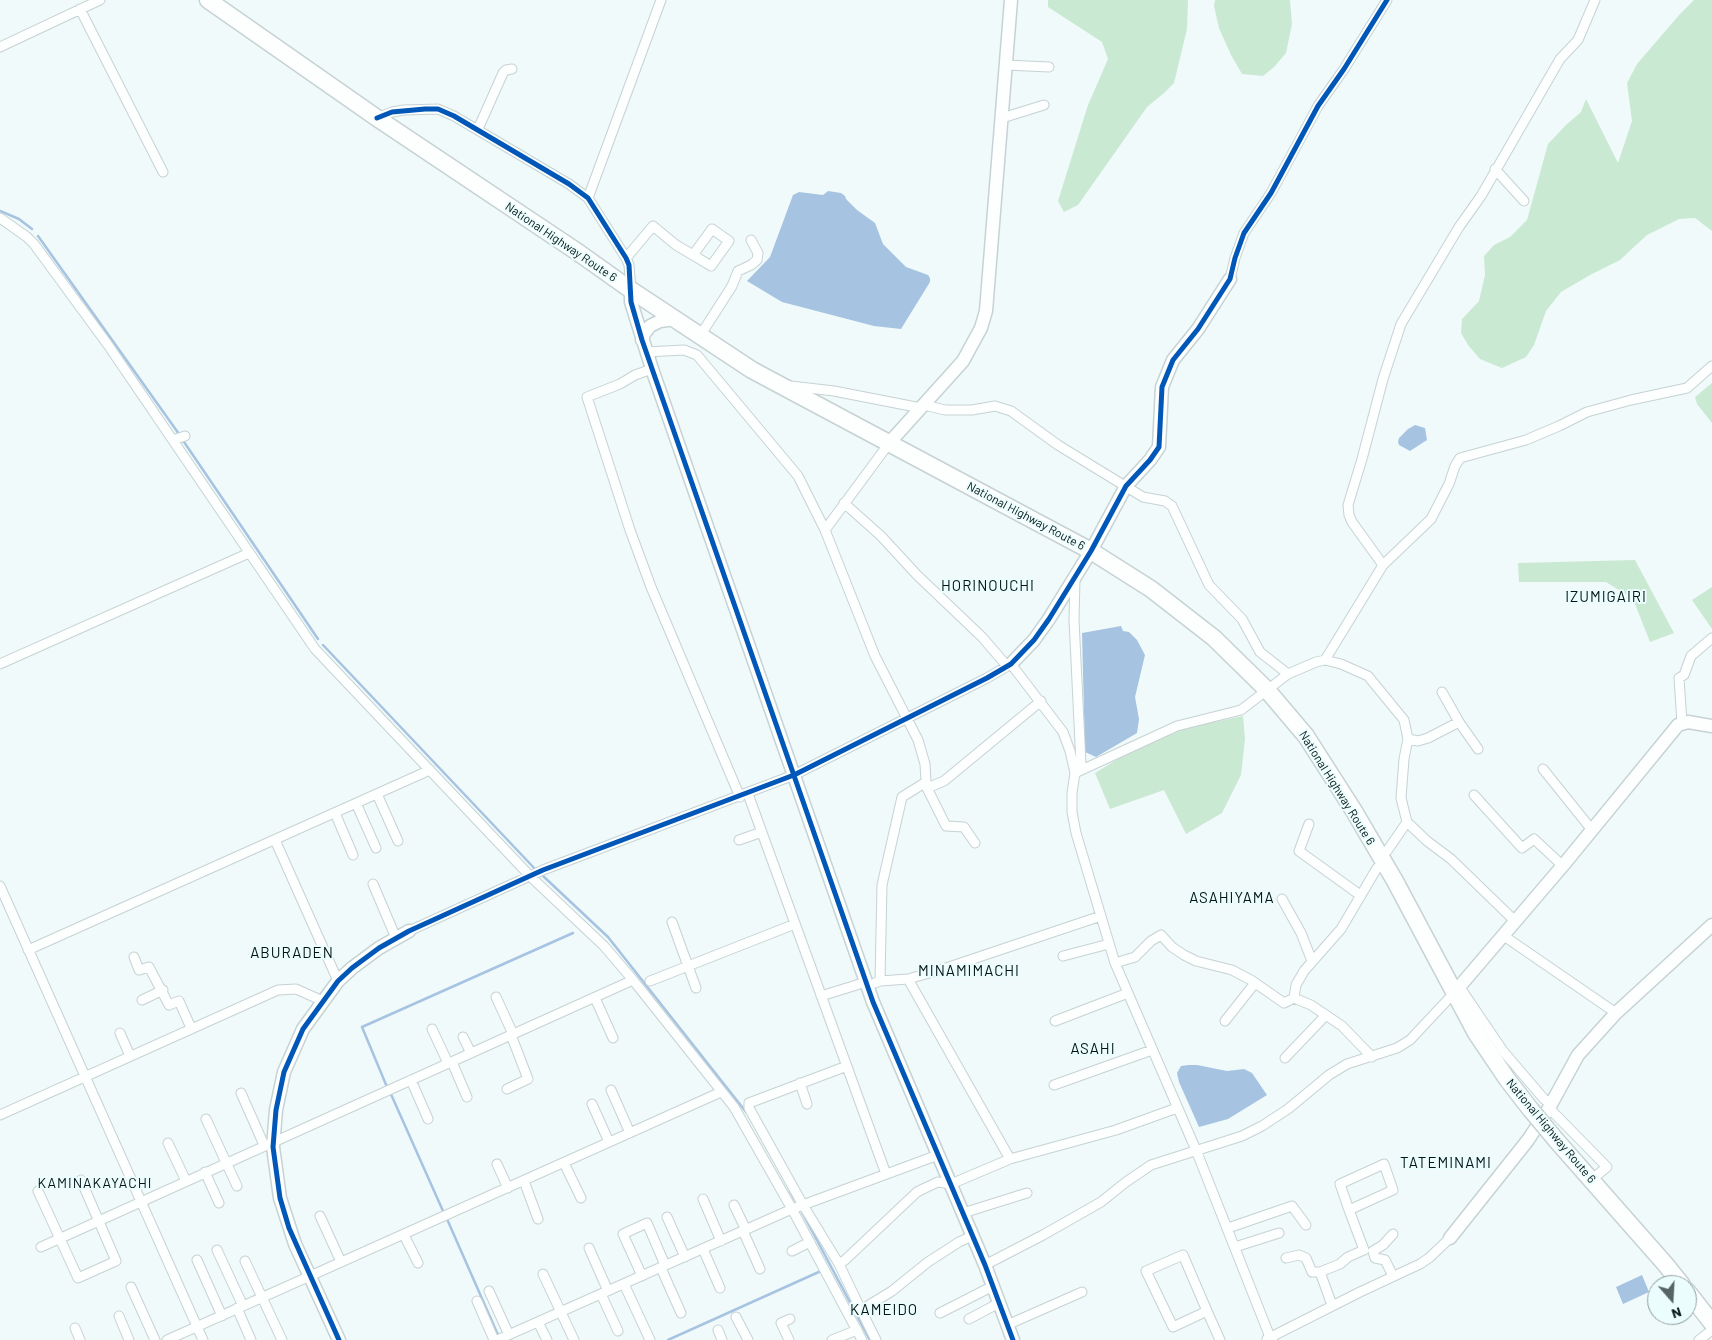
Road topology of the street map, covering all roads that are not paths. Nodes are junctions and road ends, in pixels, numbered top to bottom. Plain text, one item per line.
1 (100, 0) edge
2 (208, 0) edge
3 (652, 0) edge
4 (661, 0) edge
5 (1010, 0) edge
6 (1386, 0) edge
7 (1595, 0) edge
8 (80, 9) junction
9 (657, 13) junction
10 (0, 47) edge
11 (1006, 65) junction
12 (1049, 67) dead end
13 (512, 69) dead end
14 (1044, 105) dead end
15 (377, 118) junction
16 (1002, 118) junction
17 (478, 129) junction
18 (1495, 169) junction
19 (163, 172) dead end
20 (588, 198) junction
21 (1524, 200) dead end
22 (0, 218) edge
23 (751, 240) dead end
24 (693, 255) dead end
25 (626, 258) junction
26 (1230, 279) joint
27 (630, 290) junction
28 (675, 319) junction
29 (700, 336) junction
30 (644, 346) junction
31 (1712, 366) edge
32 (652, 369) junction
33 (781, 385) junction
34 (922, 406) junction
35 (186, 436) dead end
36 (173, 440) junction
37 (890, 442) junction
38 (1126, 486) junction
39 (844, 503) junction
40 (825, 530) junction
41 (1091, 551) junction
42 (249, 553) junction
43 (1383, 565) junction
44 (1075, 575) junction
45 (1712, 638) edge
46 (1325, 660) junction
47 (0, 664) edge
48 (1009, 665) junction
49 (1288, 674) junction
50 (1267, 690) junction
51 (1442, 692) dead end
52 (1041, 701) junction
53 (908, 717) junction
54 (1458, 722) junction
55 (1682, 723) junction
56 (1712, 726) edge
57 (1408, 739) junction
58 (1478, 748) dead end
59 (1543, 769) dead end
60 (430, 770) junction
61 (1075, 773) junction
62 (794, 776) junction
63 (927, 785) junction
64 (377, 794) junction
65 (744, 795) junction
66 (1474, 795) dead end
67 (356, 803) junction
68 (334, 813) junction
69 (1407, 822) junction
70 (1309, 824) dead end
71 (1592, 830) junction
72 (762, 832) junction
73 (275, 840) junction
74 (739, 840) dead end
75 (398, 841) dead end
76 (975, 843) dead end
77 (376, 848) dead end
78 (1387, 851) dead end
79 (354, 855) dead end
80 (1563, 866) junction
81 (1377, 868) dead end
82 (531, 877) junction
83 (373, 884) dead end
84 (0, 886) edge
85 (1360, 895) junction
86 (1282, 900) dead end
87 (1101, 916) junction
88 (672, 922) dead end
89 (1516, 922) junction
90 (795, 924) junction
91 (1712, 925) edge
92 (409, 931) joint
93 (1504, 936) junction
94 (396, 938) junction
95 (1109, 944) junction
96 (28, 950) junction
97 (1063, 956) dead end
98 (134, 957) dead end
99 (1312, 961) junction
100 (1115, 963) junction
101 (688, 966) junction
102 (908, 979) junction
103 (633, 980) junction
104 (338, 981) junction
105 (650, 981) dead end
106 (880, 981) junction
107 (1255, 983) junction
108 (867, 984) junction
109 (696, 988) dead end
110 (1456, 989) junction
111 (163, 990) junction
112 (1128, 993) junction
113 (821, 996) junction
114 (496, 997) dead end
115 (595, 998) junction
116 (1294, 998) junction
117 (142, 1000) dead end
118 (324, 1001) junction
119 (1616, 1013) junction
120 (1326, 1014) junction
121 (1055, 1021) dead end
122 (1225, 1021) dead end
123 (191, 1028) junction
124 (432, 1029) dead end
125 (120, 1033) dead end
126 (512, 1035) junction
127 (464, 1036) dead end
128 (613, 1038) dead end
129 (1152, 1050) junction
130 (471, 1053) junction
131 (130, 1056) junction
132 (1372, 1057) junction
133 (1285, 1058) dead end
134 (450, 1062) junction
135 (847, 1066) junction
136 (84, 1077) junction
137 (411, 1080) junction
138 (800, 1083) junction
139 (1054, 1085) dead end
140 (507, 1089) dead end
141 (611, 1090) dead end
142 (721, 1092) junction
143 (241, 1093) dead end
144 (467, 1098) dead end
145 (592, 1104) dead end
146 (807, 1104) dead end
147 (1550, 1106) junction
148 (1177, 1108) junction
149 (0, 1115) edge
150 (206, 1119) dead end
151 (428, 1119) dead end
152 (630, 1133) junction
153 (609, 1142) junction
154 (168, 1143) dead end
155 (269, 1143) junction
156 (1196, 1150) junction
157 (938, 1155) junction
158 (1010, 1159) junction
159 (226, 1162) junction
160 (564, 1163) junction
161 (497, 1164) dead end
162 (205, 1172) junction
163 (886, 1174) junction
164 (81, 1180) dead end
165 (1591, 1180) junction
166 (186, 1181) junction
167 (524, 1181) junction
168 (951, 1184) junction
169 (237, 1186) dead end
170 (508, 1188) junction
171 (38, 1192) dead end
172 (1028, 1194) dead end
173 (581, 1198) dead end
174 (703, 1199) dead end
175 (141, 1201) junction
176 (219, 1203) dead end
177 (734, 1205) dead end
178 (803, 1205) junction
179 (792, 1209) junction
180 (1349, 1210) junction
181 (963, 1213) junction
182 (320, 1216) dead end
183 (667, 1217) dead end
184 (538, 1219) dead end
185 (99, 1220) junction
186 (1306, 1224) dead end
187 (1228, 1228) junction
188 (745, 1230) junction
189 (1279, 1233) dead end
190 (404, 1234) junction
191 (1393, 1234) dead end
192 (972, 1236) junction
193 (59, 1238) junction
194 (1450, 1238) joint
195 (721, 1241) junction
196 (810, 1242) junction
197 (41, 1247) dead end
198 (1235, 1247) junction
199 (589, 1248) dead end
200 (703, 1249) junction
201 (217, 1250) dead end
202 (792, 1251) dead end
203 (684, 1257) junction
204 (1286, 1258) dead end
205 (197, 1260) dead end
206 (245, 1262) dead end
207 (341, 1262) junction
208 (418, 1264) dead end
209 (839, 1264) junction
210 (985, 1265) junction
211 (663, 1267) junction
212 (760, 1269) dead end
213 (1320, 1272) junction
214 (544, 1274) dead end
215 (1673, 1275) edge
216 (310, 1276) junction
217 (642, 1276) junction
218 (1393, 1276) junction
219 (624, 1284) junction
220 (993, 1286) junction
221 (131, 1287) dead end
222 (720, 1288) dead end
223 (489, 1291) dead end
224 (605, 1292) junction
225 (1082, 1292) dead end
226 (262, 1297) junction
227 (477, 1301) dead end
228 (999, 1303) junction
229 (1697, 1304) edge
230 (1332, 1306) junction
231 (240, 1307) junction
232 (861, 1310) junction
233 (1207, 1311) junction
234 (561, 1312) junction
235 (681, 1312) dead end
236 (940, 1313) dead end
237 (119, 1316) dead end
238 (222, 1316) junction
239 (736, 1317) dead end
240 (969, 1319) dead end
241 (790, 1320) dead end
242 (538, 1322) junction
243 (1712, 1323) edge
244 (1007, 1325) junction
245 (196, 1327) junction
246 (75, 1328) dead end
247 (718, 1330) dead end
248 (857, 1330) junction
249 (1712, 1330) edge
250 (618, 1331) dead end
251 (502, 1338) edge
252 (1269, 1339) edge
253 (80, 1340) edge
254 (130, 1340) edge
255 (155, 1340) edge
256 (167, 1340) edge
257 (202, 1340) edge
258 (251, 1340) edge
259 (282, 1340) edge
260 (339, 1340) edge
261 (547, 1340) edge
262 (574, 1340) edge
263 (650, 1340) edge
264 (722, 1340) edge
265 (748, 1340) edge
266 (789, 1340) edge
267 (832, 1340) edge
268 (862, 1340) edge
269 (876, 1340) edge
270 (1013, 1340) edge
271 (1220, 1340) edge
272 (1699, 1340) edge

1 - 8 street
2 - 15 highway, National Highway Route 6
3 - 9 street
4 - 9 street
5 - 11 street
6 - 26 street
7 - 18 street
8 - 10 street
8 - 19 street
9 - 20 street
11 - 12 street
11 - 16 street
13 - 17 street
14 - 16 street
15 - 17 street
15 - 27 highway, National Highway Route 6
16 - 34 street
17 - 20 street
18 - 21 street
18 - 43 street
20 - 25 street
22 - 36 street
23 - 29 street
24 - 25 street
25 - 27 street
26 - 38 street
27 - 28 highway, National Highway Route 6
27 - 30 street
28 - 29 highway, National Highway Route 6
28 - 30 street
29 - 33 highway, National Highway Route 6
30 - 32 street
30 - 40 street
31 - 43 street
32 - 62 street
32 - 65 street
33 - 34 street
33 - 37 highway, National Highway Route 6
34 - 37 street
34 - 38 street
35 - 36 street
36 - 42 street
37 - 39 street
37 - 41 highway, National Highway Route 6
38 - 41 street
38 - 49 street
39 - 40 street
39 - 48 street
40 - 53 street
41 - 44 street
41 - 50 highway, National Highway Route 6
42 - 47 street
42 - 60 street
43 - 46 street
44 - 48 street
44 - 61 street
45 - 55 street
46 - 49 street
46 - 57 street
48 - 52 street
48 - 53 street
49 - 50 street
50 - 61 street
50 - 110 highway, National Highway Route 6
51 - 54 street
52 - 61 street
52 - 63 street
53 - 62 street
53 - 63 street
54 - 57 street
54 - 58 street
55 - 56 street
55 - 71 street
57 - 69 street
59 - 71 street
60 - 64 street
60 - 82 street
61 - 87 street
62 - 65 street
62 - 108 street
63 - 76 street
63 - 106 street
64 - 67 street
64 - 75 street
65 - 72 street
65 - 82 street
66 - 80 street
67 - 68 street
67 - 77 street
68 - 73 street
68 - 79 street
69 - 78 street
69 - 89 street
70 - 85 street
71 - 80 street
72 - 74 street
72 - 90 street
73 - 96 street
73 - 104 street
80 - 89 street
81 - 85 street
82 - 92 street
82 - 103 street
83 - 94 street
84 - 96 street
85 - 99 street
86 - 99 street
87 - 95 street
87 - 102 street
88 - 101 street
89 - 93 street
90 - 101 street
90 - 113 street
91 - 119 street
92 - 94 street
93 - 110 street
93 - 119 street
94 - 104 street
95 - 97 street
95 - 100 street
96 - 136 street
98 - 111 street
99 - 116 street
100 - 107 street
100 - 112 street
101 - 105 street
101 - 109 street
102 - 106 street
102 - 158 street
103 - 115 street
103 - 142 street
104 - 118 street
106 - 108 street
107 - 116 street
107 - 122 street
108 - 113 street
108 - 157 street
110 - 132 street
110 - 147 street
110 - 165 highway, National Highway Route 6, bridge
111 - 117 street
111 - 123 street
112 - 121 street
112 - 129 street
113 - 135 street
114 - 126 street
115 - 126 street
115 - 128 street
116 - 120 street
118 - 123 street
118 - 155 street
119 - 147 street
120 - 132 street
120 - 133 street
123 - 131 street
124 - 134 street
125 - 131 street
126 - 130 street
126 - 140 street
127 - 130 street
129 - 139 street
129 - 148 street
130 - 134 street
131 - 136 street
132 - 156 street
134 - 137 street
134 - 144 street
135 - 138 street
135 - 163 street
136 - 149 street
136 - 175 street
137 - 151 street
137 - 155 street
138 - 146 street
138 - 178 street
141 - 152 street
142 - 152 street
142 - 179 street
143 - 155 street
145 - 153 street
147 - 165 street
147 - 194 street
148 - 156 street
148 - 158 street
150 - 159 street
152 - 153 street
153 - 160 street
154 - 166 street
155 - 159 street
155 - 216 street
156 - 187 street
156 - 210 street
157 - 163 street
157 - 168 street
158 - 168 street
159 - 162 street
159 - 169 street
160 - 167 street
160 - 173 street
161 - 170 street
162 - 166 street
162 - 176 street
163 - 178 street
164 - 185 street
165 - 215 highway, National Highway Route 6
166 - 175 street
167 - 170 street
167 - 184 street
168 - 181 street
168 - 209 street
170 - 190 street
171 - 193 street
172 - 181 street
174 - 195 street
175 - 185 street
175 - 245 street
177 - 188 street
178 - 179 street
178 - 209 street
179 - 188 street
179 - 196 street
180 - 180 street
180 - 213 street
181 - 192 street
182 - 207 street
183 - 203 street
185 - 193 street
185 - 193 street
186 - 187 street
187 - 198 street
188 - 195 street
188 - 212 street
189 - 198 street
190 - 207 street
190 - 208 street
191 - 218 street
192 - 210 street
192 - 232 street
193 - 197 street
194 - 218 street
195 - 200 street
196 - 202 street
196 - 248 street
198 - 252 street
199 - 224 street
200 - 203 street
200 - 222 street
201 - 231 street
203 - 211 street
204 - 213 street
205 - 238 street
206 - 226 street
207 - 216 street
209 - 232 street
210 - 220 street
211 - 217 street
211 - 217 street
211 - 235 street
213 - 230 street
214 - 234 street
216 - 226 street
216 - 260 street
217 - 219 street
218 - 230 street
219 - 224 street
219 - 263 street
220 - 228 street
220 - 236 street
221 - 255 street
223 - 251 street
224 - 234 street
224 - 250 street
225 - 244 street
226 - 231 street
226 - 259 street
227 - 251 street
228 - 240 street
228 - 244 street
229 - 243 highway
230 - 252 street
231 - 238 street
231 - 258 street
232 - 269 street
233 - 233 street
233 - 271 street
234 - 242 street
234 - 262 street
237 - 254 street
238 - 245 street
239 - 265 street
241 - 266 street
242 - 251 street
242 - 261 street
244 - 270 street
245 - 256 street
245 - 257 street
246 - 253 street
247 - 264 street
248 - 267 street
248 - 268 street
249 - 272 street

